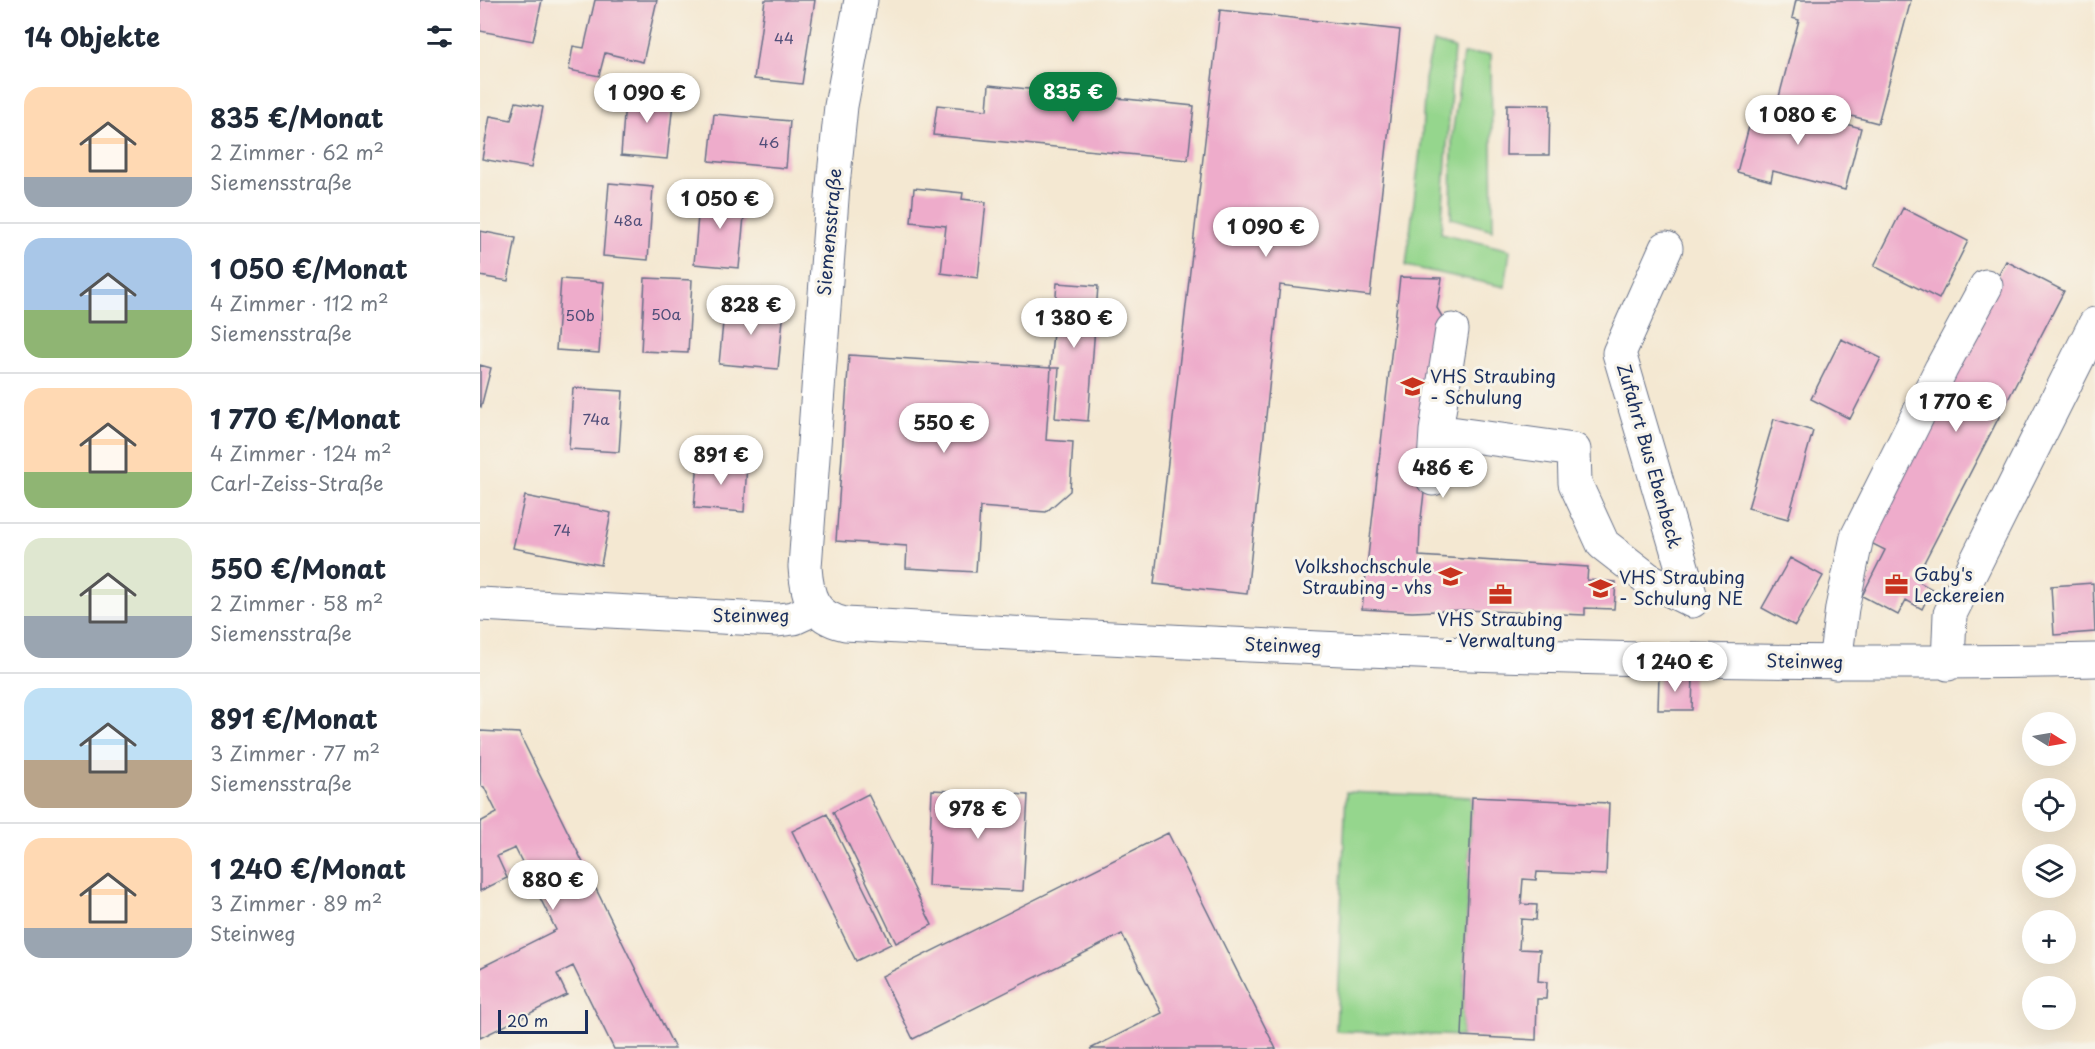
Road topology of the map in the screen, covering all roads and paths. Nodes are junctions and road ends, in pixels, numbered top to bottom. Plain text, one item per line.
1 (861, 0) edge
2 (1666, 248) dead end
3 (1986, 286) dead end
4 (2095, 324) edge
5 (1452, 330) dead end
6 (1436, 431) junction
7 (1433, 479) dead end
8 (480, 604) edge
9 (816, 608) junction
10 (2095, 660) edge
11 (1835, 663) junction
12 (1948, 663) junction

1 - 9 street, Siemensstraße
2 - 6 street, Zufahrt Bus Ebenbeck
3 - 11 street
4 - 12 street
5 - 6 street
6 - 7 street
8 - 9 street, Steinweg
9 - 11 street, Steinweg
10 - 12 street, Steinweg
11 - 12 street, Steinweg

